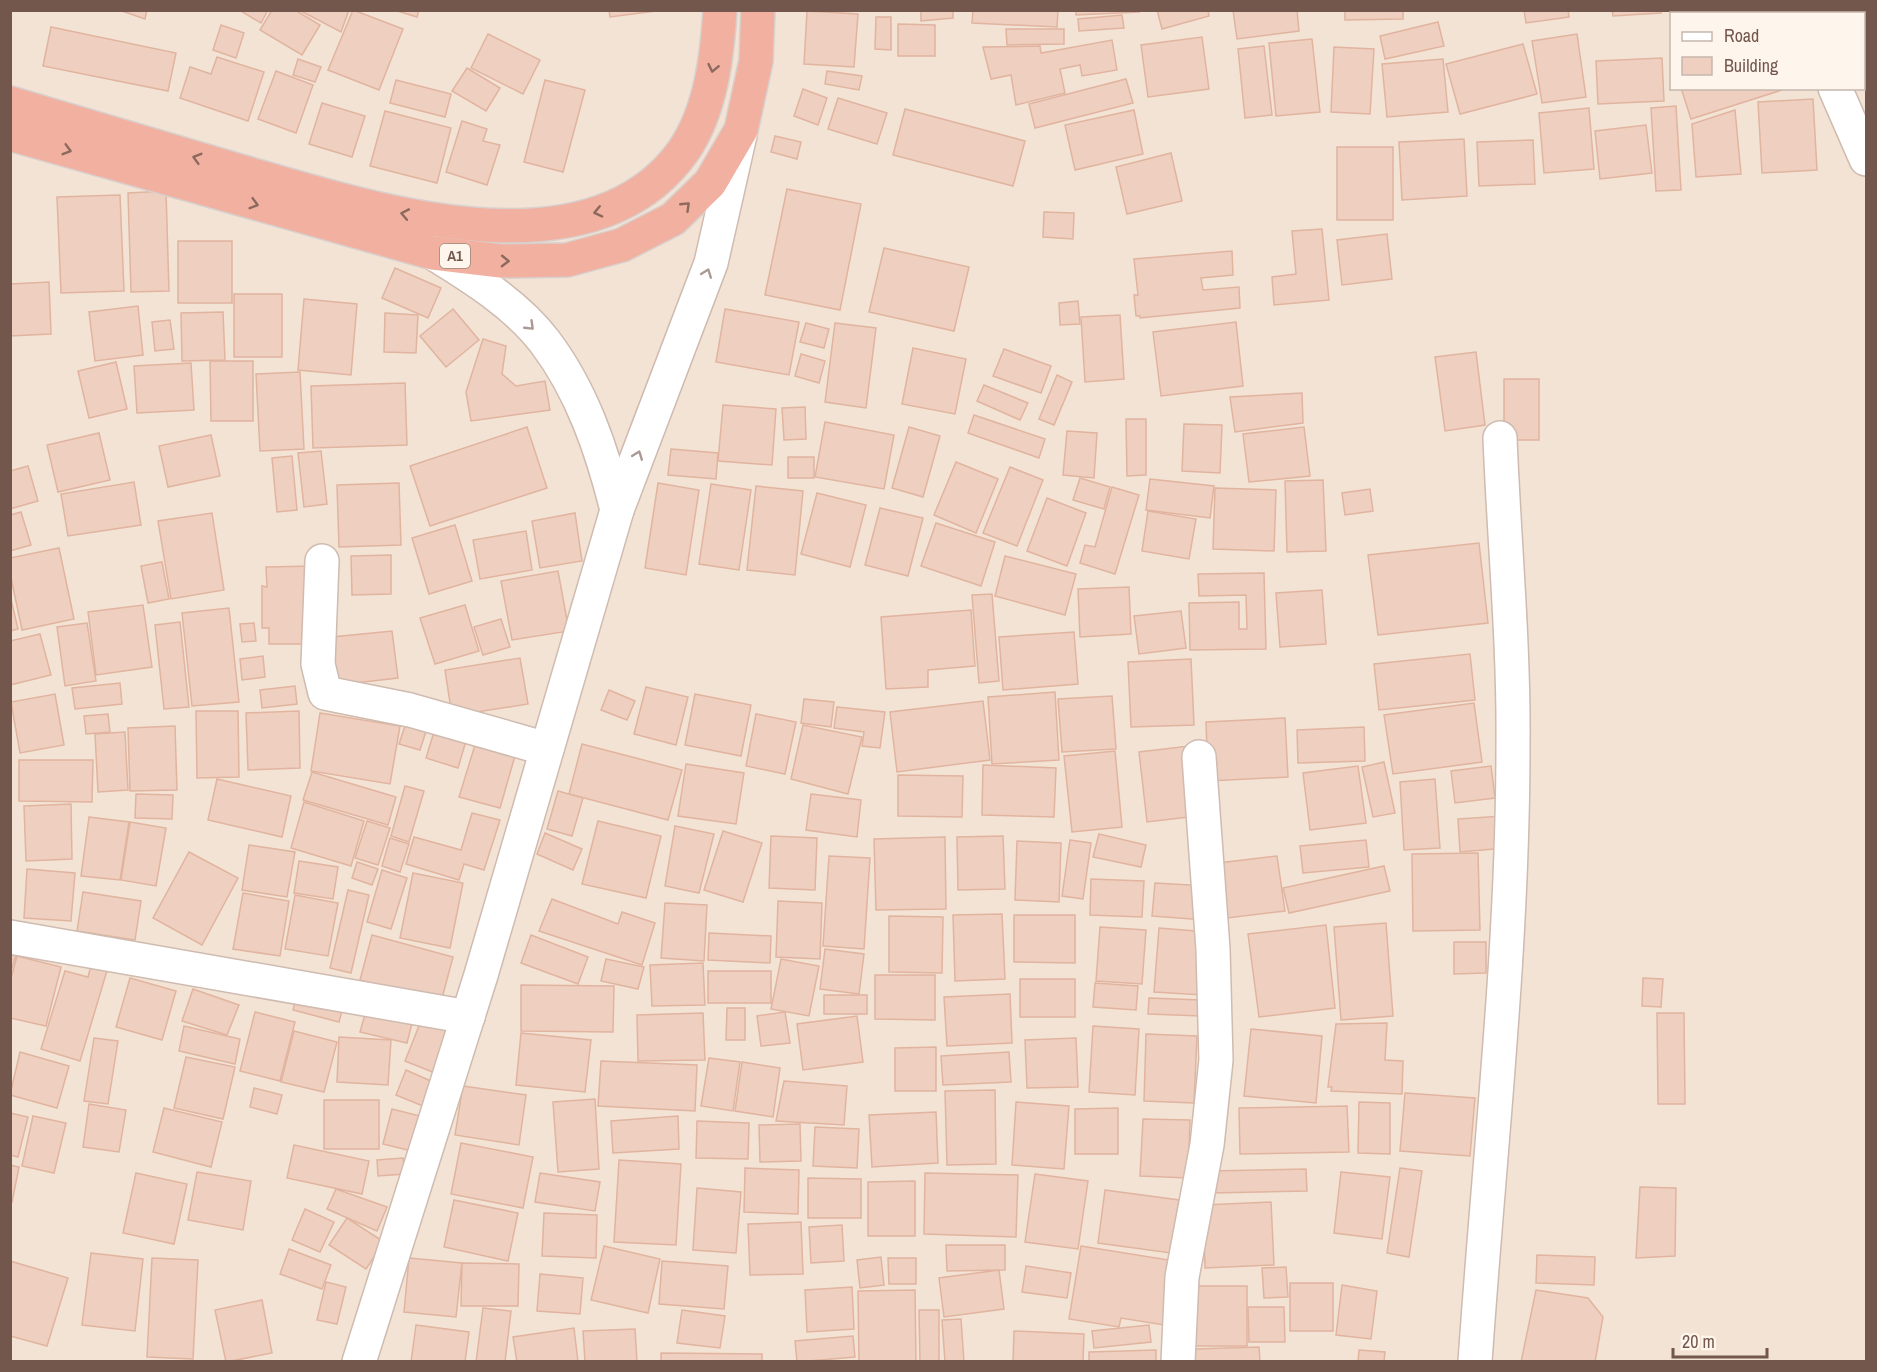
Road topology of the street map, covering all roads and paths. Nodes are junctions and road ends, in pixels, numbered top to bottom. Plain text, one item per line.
1 (720, 10) edge
2 (758, 10) edge
3 (1836, 90) edge
4 (10, 104) edge
5 (741, 130) junction
6 (10, 134) edge
7 (1866, 159) edge
8 (433, 253) junction
9 (1500, 438) dead end
10 (617, 510) junction
11 (322, 561) dead end
12 (548, 749) junction
13 (1199, 757) dead end
14 (10, 937) edge
15 (468, 1017) junction
16 (359, 1362) edge
17 (1178, 1362) edge
18 (1475, 1362) edge

1 -> 4 highway, A1
2 - 5 highway, A1
3 - 7 street
8 -> 5 highway, A1
10 -> 5 street
6 -> 8 highway, A1
8 -> 10 street
9 - 18 street
10 - 12 street
11 - 12 street
12 - 15 street
13 - 17 street
14 - 15 street
15 - 16 street

